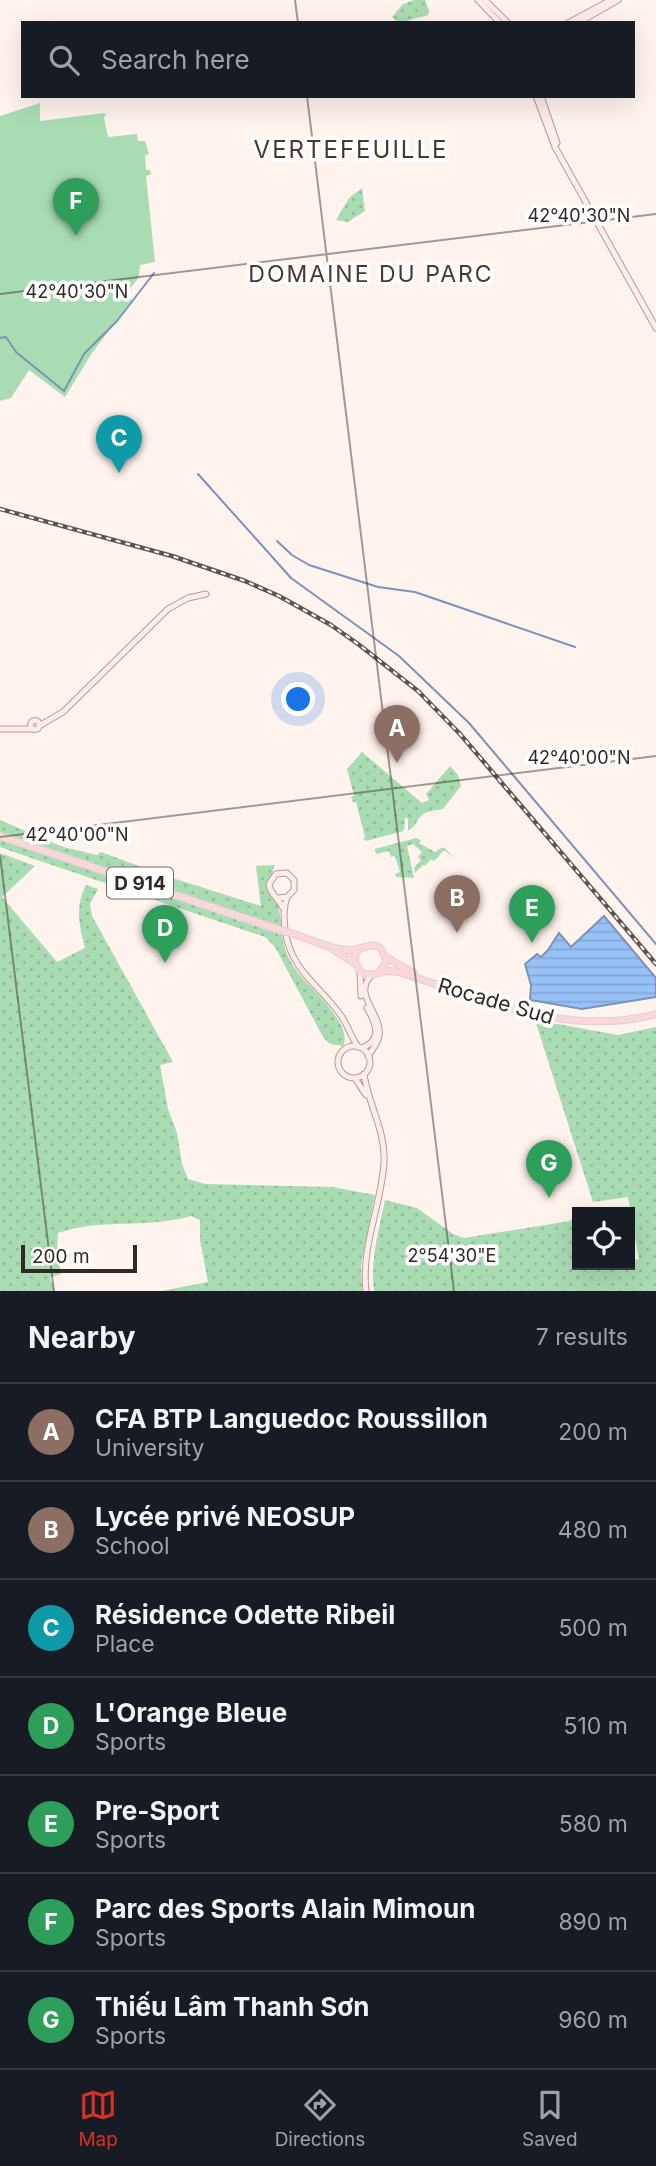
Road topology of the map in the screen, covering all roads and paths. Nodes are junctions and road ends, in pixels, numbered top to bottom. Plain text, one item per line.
1 (478, 0) edge
2 (485, 0) edge
3 (611, 0) edge
4 (618, 0) edge
5 (498, 21) edge
6 (506, 21) edge
7 (572, 21) edge
8 (581, 21) edge
9 (539, 98) edge
10 (656, 328) edge
11 (205, 596) dead end
12 (0, 729) edge
13 (0, 836) edge
14 (287, 897) junction
15 (278, 898) junction
16 (284, 911) junction
17 (320, 943) junction
18 (360, 948) junction
19 (385, 957) junction
20 (355, 963) junction
21 (360, 971) junction
22 (380, 972) junction
23 (372, 975) junction
24 (656, 1013) edge
25 (346, 1024) junction
26 (360, 1047) junction
27 (346, 1048) junction
28 (368, 1056) junction
29 (364, 1073) junction
30 (355, 1078) junction
31 (371, 1104) junction
32 (366, 1291) edge

1 - 5 street
2 - 6 street
3 - 7 street
4 - 8 street
9 - 10 street
11 - 12 street
13 - 17 main road, D 914, bridge
14 - 15 street
14 - 15 street
14 - 16 street
15 - 16 street
16 - 25 street
17 - 18 main road, D 914
17 - 20 main road, D 914
18 - 19 main road
18 - 20 main road
19 - 22 main road
19 - 24 main road, Rocade Sud
20 - 21 main road
21 - 23 main road
21 - 26 street
22 - 23 main road
22 - 24 main road, Rocade Sud
23 - 28 street
25 - 26 street
25 - 27 street
26 - 27 street
26 - 28 street
27 - 30 street
28 - 29 street
29 - 30 street
29 - 31 street
30 - 31 street
31 - 32 street

